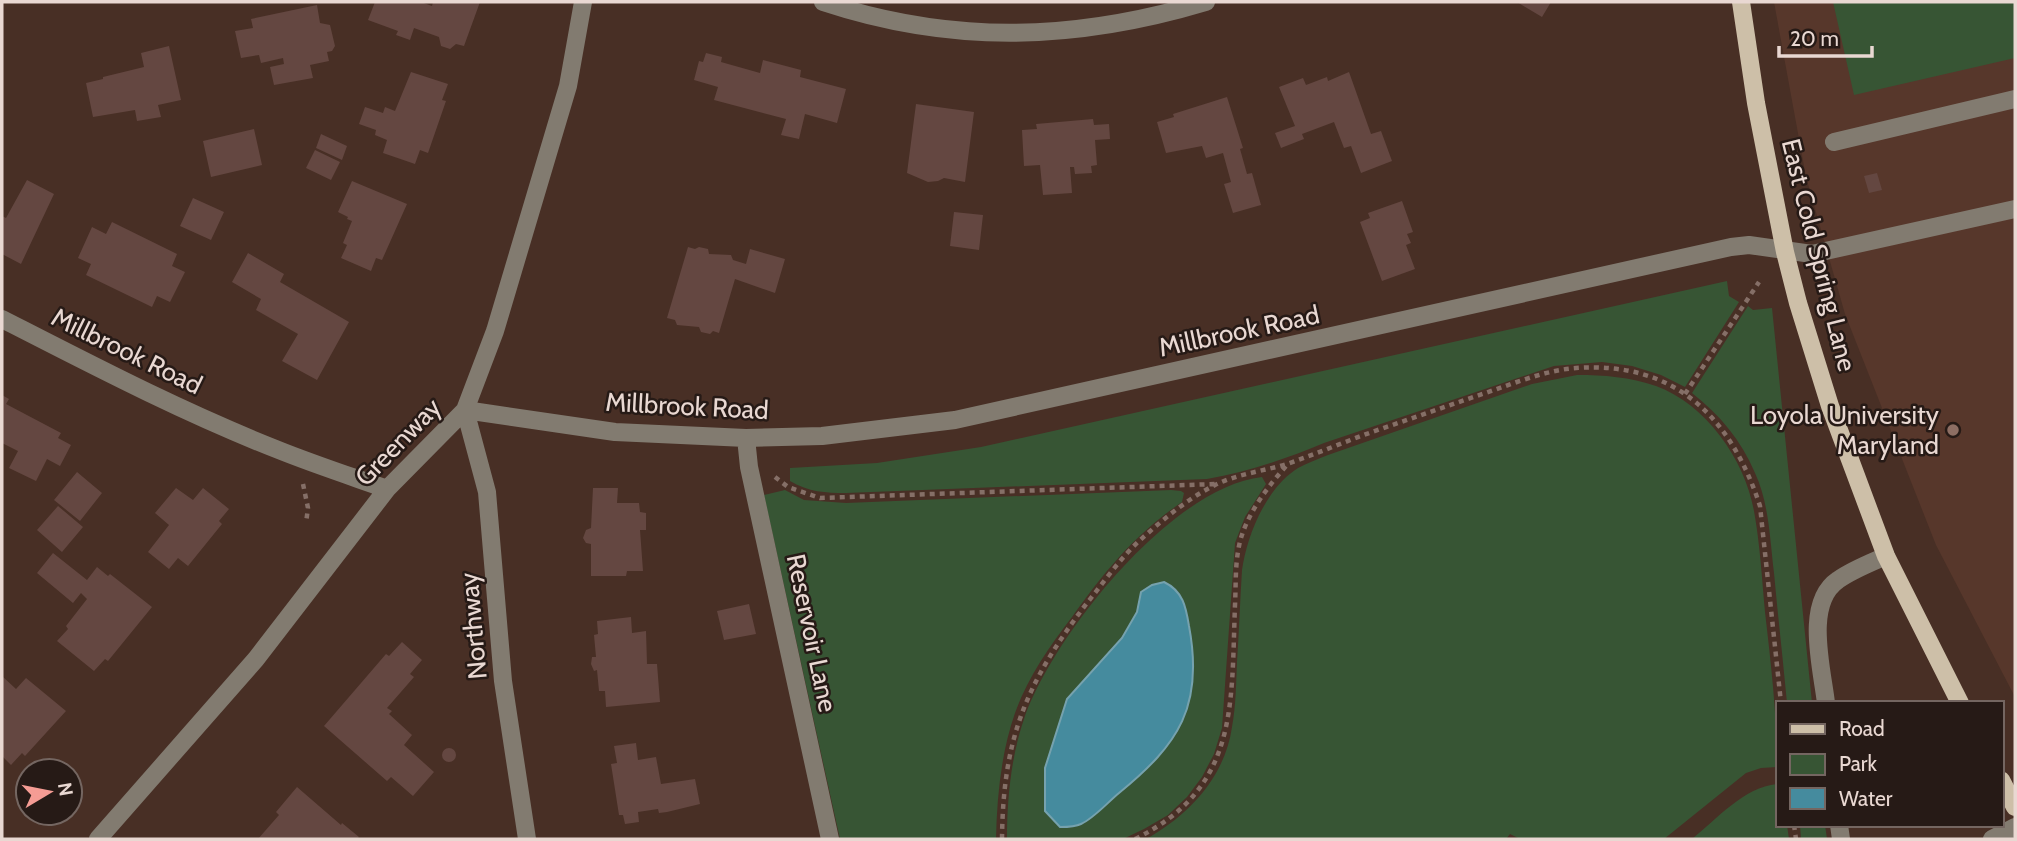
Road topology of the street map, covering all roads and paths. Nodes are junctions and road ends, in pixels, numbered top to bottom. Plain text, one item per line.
1 (583, 2) edge
2 (823, 2) edge
3 (1206, 2) edge
4 (1741, 2) edge
5 (2015, 99) edge
6 (1834, 142) dead end
7 (2015, 209) edge
8 (1785, 252) junction
9 (1759, 282) dead end
10 (2, 319) edge
11 (1685, 394) junction
12 (465, 411) junction
13 (746, 438) junction
14 (1289, 463) junction
15 (768, 472) dead end
16 (303, 483) dead end
17 (1216, 484) junction
18 (387, 489) junction
19 (306, 523) dead end
20 (1886, 556) junction
21 (1781, 701) edge
22 (1826, 701) edge
23 (1960, 701) edge
24 (2003, 784) edge
25 (2015, 807) edge
26 (2015, 827) edge
27 (98, 839) edge
28 (527, 839) edge
29 (830, 839) edge
30 (1002, 839) edge
31 (1135, 839) edge
32 (1992, 839) edge

1 - 12 street, Greenway
2 - 3 street
4 - 8 main road, East Cold Spring Lane
5 - 6 street
7 - 8 street, Millbrook Road
8 - 13 street, Millbrook Road
8 - 20 main road, East Cold Spring Lane
9 - 11 path
10 - 18 street, Millbrook Road
11 - 14 path
11 - 21 path
12 - 13 street, Millbrook Road
12 - 18 street, Greenway
12 - 28 street, Northway
13 - 29 street, Reservoir Lane
14 - 17 path
14 - 31 path
15 - 17 path
16 - 19 path
17 - 30 path
18 - 27 street, Greenway
20 - 22 street
20 - 23 main road, East Cold Spring Lane
24 - 25 main road
26 - 32 street

